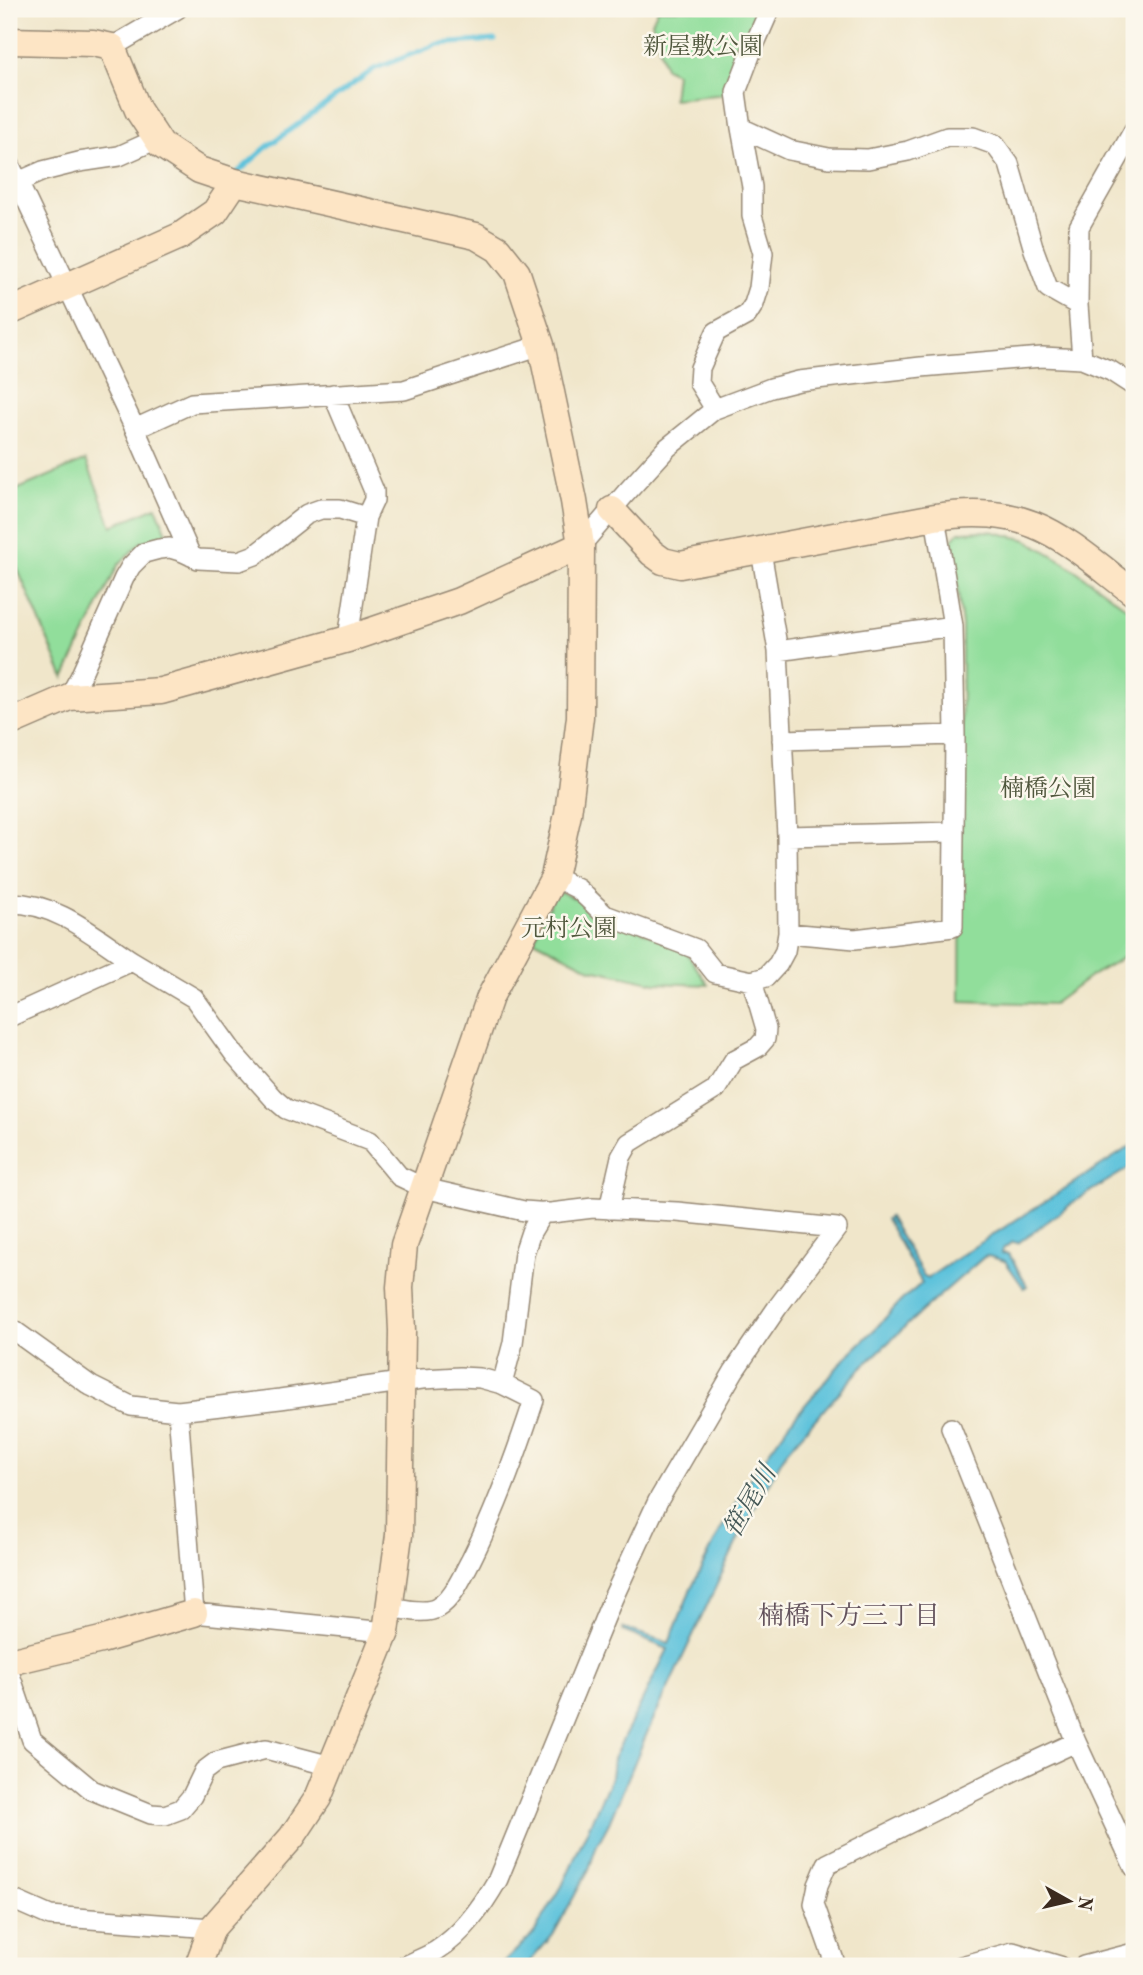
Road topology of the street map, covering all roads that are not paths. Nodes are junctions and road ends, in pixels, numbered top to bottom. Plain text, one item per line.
1 (177, 9) edge
2 (770, 9) edge
3 (9, 41) edge
4 (112, 47) junction
5 (741, 128) junction
6 (1134, 130) edge
7 (157, 139) junction
8 (9, 163) edge
9 (18, 182) junction
10 (235, 182) junction
11 (63, 279) junction
12 (1078, 305) junction
13 (9, 312) edge
14 (541, 345) junction
15 (1082, 359) junction
16 (1134, 386) edge
17 (333, 394) junction
18 (715, 409) junction
19 (135, 429) junction
20 (612, 510) junction
21 (366, 517) junction
22 (935, 517) junction
23 (581, 545) junction
24 (761, 551) junction
25 (191, 556) junction
26 (1134, 593) edge
27 (953, 626) junction
28 (348, 639) junction
29 (778, 651) junction
30 (69, 697) junction
31 (9, 723) edge
32 (956, 735) junction
33 (782, 740) junction
34 (954, 832) junction
35 (787, 836) junction
36 (554, 877) junction
37 (9, 903) edge
38 (788, 933) junction
39 (132, 961) junction
40 (752, 981) junction
41 (9, 1017) edge
42 (424, 1188) junction
43 (609, 1209) junction
44 (543, 1212) junction
45 (9, 1327) edge
46 (401, 1383) junction
47 (502, 1384) junction
48 (178, 1411) junction
49 (951, 1428) dead end
50 (194, 1613) junction
51 (388, 1619) junction
52 (9, 1662) edge
53 (9, 1672) edge
54 (1076, 1742) junction
55 (331, 1766) junction
56 (1134, 1867) edge
57 (9, 1898) edge
58 (212, 1927) junction
59 (1134, 1953) edge
60 (198, 1966) edge
61 (405, 1966) edge
62 (836, 1966) edge
63 (961, 1966) edge
64 (1060, 1966) edge
65 (1084, 1966) edge

1 - 4 street
2 - 5 street
3 - 4 street
4 - 7 street
5 - 12 street
5 - 18 street
6 - 12 street
7 - 9 street
7 - 10 street
8 - 9 street
9 - 11 street
10 - 11 street
10 - 14 street
11 - 13 street
11 - 19 street
12 - 15 street
14 - 17 street
14 - 23 street
15 - 16 street
15 - 18 street
17 - 19 street
17 - 21 street
18 - 20 street
19 - 25 street
20 - 23 street
20 - 24 street
21 - 25 street
21 - 28 street
22 - 24 street
22 - 26 street
22 - 27 street
23 - 28 street
23 - 36 street
24 - 29 street
25 - 30 street
27 - 29 street
27 - 32 street
28 - 30 street
29 - 33 street
30 - 31 street
32 - 33 street
32 - 34 street
33 - 35 street
34 - 35 street
34 - 38 street
35 - 38 street
36 - 40 street
36 - 42 street
37 - 39 street
38 - 40 street
39 - 41 street
39 - 42 street
40 - 43 street
42 - 44 street
42 - 46 street
43 - 44 street
43 - 61 street
44 - 47 street
45 - 48 street
46 - 47 street
46 - 48 street
46 - 51 street
47 - 51 street
48 - 50 street
49 - 54 street
50 - 51 street
50 - 52 street
51 - 55 street
53 - 55 street
54 - 56 street
54 - 62 street
55 - 58 street
57 - 58 street
58 - 60 street
59 - 65 street
63 - 64 street

